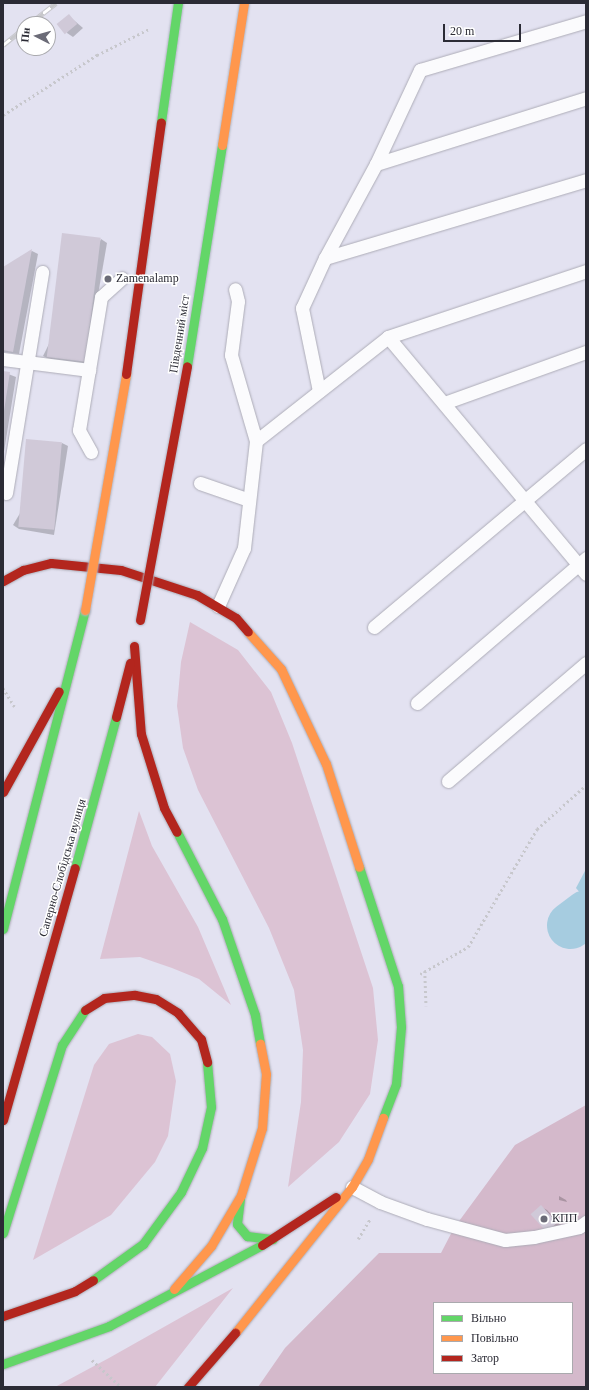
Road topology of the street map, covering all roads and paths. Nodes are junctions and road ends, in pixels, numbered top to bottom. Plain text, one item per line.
1 (178, 3) edge
2 (244, 3) edge
3 (586, 21) edge
4 (153, 27) dead end
5 (586, 98) edge
6 (3, 115) edge
7 (376, 164) junction
8 (586, 180) edge
9 (325, 258) junction
10 (586, 271) edge
11 (42, 272) dead end
12 (122, 278) dead end
13 (234, 289) dead end
14 (388, 337) junction
15 (586, 352) edge
16 (3, 359) edge
17 (27, 362) junction
18 (89, 370) junction
19 (319, 392) junction
20 (444, 403) junction
21 (256, 442) junction
22 (586, 449) edge
23 (91, 452) dead end
24 (200, 483) dead end
25 (6, 494) dead end
26 (249, 500) junction
27 (524, 502) junction
28 (583, 566) edge
29 (3, 581) edge
30 (218, 606) junction
31 (140, 620) joint
32 (374, 627) dead end
33 (134, 646) junction
34 (586, 663) edge
35 (74, 664) junction
36 (3, 688) edge
37 (417, 704) dead end
38 (15, 707) dead end
39 (448, 781) dead end
40 (586, 785) edge
41 (3, 792) edge
42 (3, 929) edge
43 (398, 986) junction
44 (3, 1120) edge
45 (352, 1186) junction
46 (241, 1195) junction
47 (586, 1222) edge
48 (3, 1233) edge
49 (273, 1239) junction
50 (174, 1289) junction
51 (3, 1316) edge
52 (92, 1360) dead end
53 (3, 1364) edge
54 (121, 1387) edge
55 (188, 1387) edge

1 - 35 main road, bridge
2 - 31 main road, Південний міст, bridge
3 - 7 lane
4 - 6 path
5 - 7 lane
7 - 9 lane
8 - 9 lane
9 - 19 lane
10 - 14 lane
11 - 17 lane
12 - 18 lane
13 - 21 lane
14 - 19 lane
14 - 20 lane
15 - 20 lane
16 - 17 lane
17 - 18 lane
17 - 25 lane
18 - 23 lane
19 - 21 lane
20 - 27 lane
21 - 26 lane
22 - 27 lane
24 - 26 lane
26 - 30 lane
27 - 28 lane
27 - 32 lane
28 - 37 lane
29 - 30 main road
30 - 43 main road
31 - 33 main road, Саперно-Слобідська вулиця
33 - 44 main road, Саперно-Слобідська вулиця
33 - 46 main road
34 - 39 lane
35 - 41 main road
35 - 42 main road
36 - 38 path
40 - 43 path
43 - 45 main road
45 - 47 lane
45 - 49 main road
45 - 55 main road
46 - 49 main road
46 - 50 main road
48 - 51 main road
49 - 50 main road
50 - 53 main road
52 - 54 path

